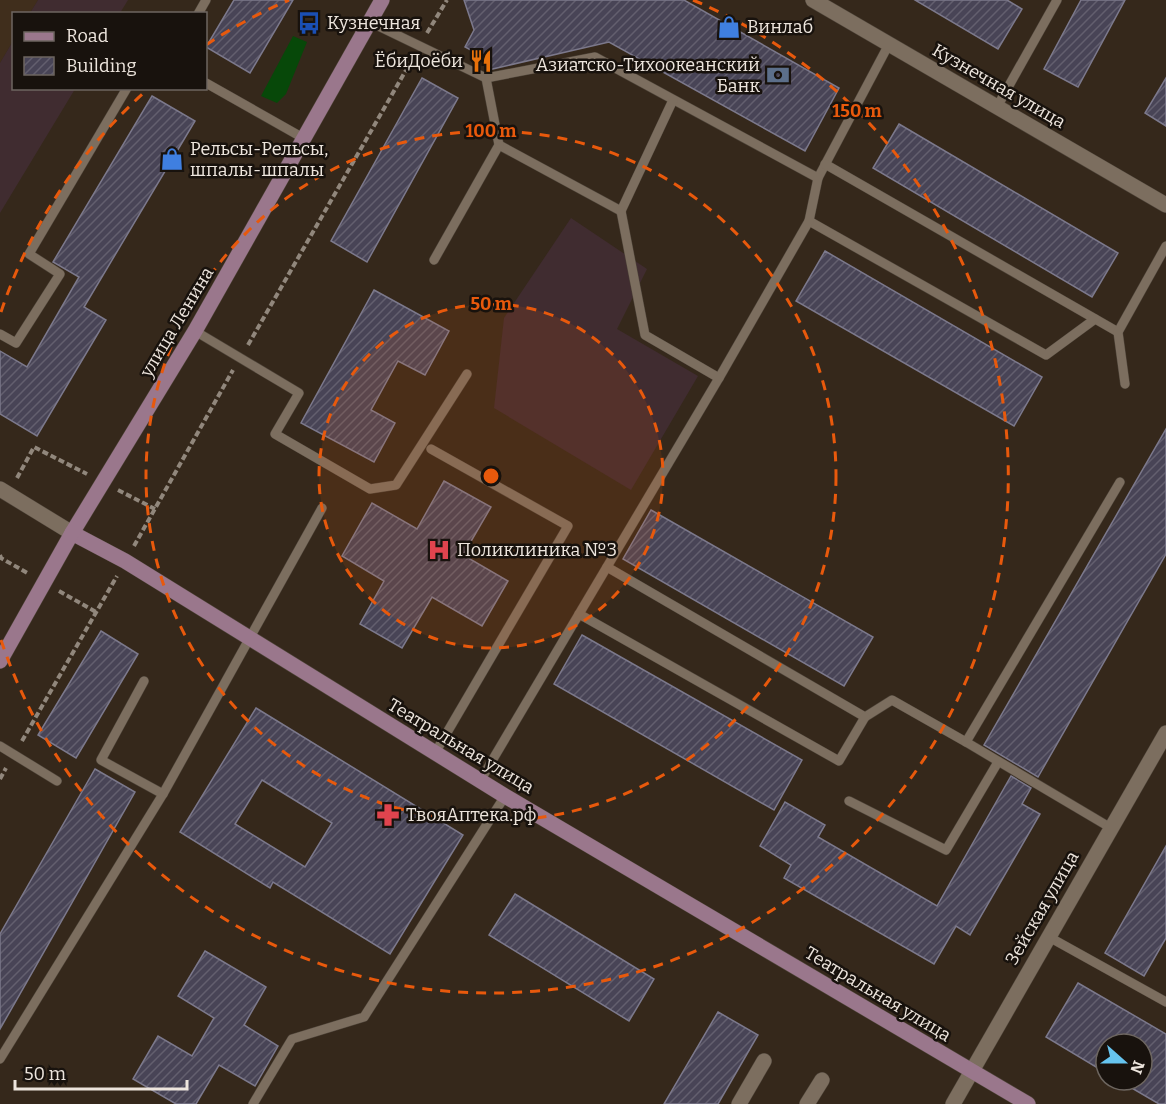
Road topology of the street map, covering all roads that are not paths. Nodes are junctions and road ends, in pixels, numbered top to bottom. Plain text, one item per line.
1 (382, 0) edge
2 (813, 0) edge
3 (1057, 0) edge
4 (370, 22) junction
5 (889, 45) junction
6 (486, 78) junction
7 (207, 84) edge
8 (126, 90) edge
9 (673, 100) junction
10 (997, 107) junction
11 (305, 139) junction
12 (499, 145) junction
13 (825, 164) junction
14 (818, 178) junction
15 (1166, 205) edge
16 (621, 211) junction
17 (809, 221) junction
18 (1166, 246) edge
19 (434, 260) dead end
20 (1095, 319) junction
21 (195, 331) junction
22 (1118, 332) junction
23 (0, 334) edge
24 (467, 374) dead end
25 (719, 378) junction
26 (1125, 384) dead end
27 (431, 449) dead end
28 (1120, 483) dead end
29 (0, 489) edge
30 (322, 508) dead end
31 (72, 532) junction
32 (607, 567) junction
33 (579, 614) junction
34 (249, 639) junction
35 (0, 661) edge
36 (144, 681) dead end
37 (865, 717) junction
38 (1166, 733) edge
39 (966, 742) junction
40 (0, 746) edge
41 (435, 753) junction
42 (998, 762) junction
43 (57, 781) dead end
44 (480, 781) junction
45 (163, 794) junction
46 (505, 796) junction
47 (849, 801) dead end
48 (1111, 828) junction
49 (1049, 937) junction
50 (1166, 1001) edge
51 (0, 1059) edge
52 (764, 1061) dead end
53 (971, 1071) junction
54 (822, 1080) dead end
55 (253, 1104) edge
56 (739, 1104) edge
57 (807, 1104) edge
58 (953, 1104) edge
59 (1028, 1104) edge

1 - 4 main road, улица Ленина
2 - 5 street, Кузнечная улица
3 - 10 lane
4 - 6 lane
4 - 11 main road, улица Ленина
5 - 10 street, Кузнечная улица
5 - 13 lane
6 - 9 lane
6 - 12 lane
7 - 11 lane
8 - 23 lane
9 - 14 lane
9 - 16 lane
10 - 15 street, Кузнечная улица
11 - 21 main road, улица Ленина
12 - 16 lane
12 - 19 lane
13 - 14 lane
13 - 20 lane
14 - 17 lane
16 - 25 lane
17 - 20 lane
17 - 25 lane
18 - 22 lane
20 - 22 lane
21 - 24 lane
21 - 31 main road, улица Ленина
22 - 26 lane
25 - 32 lane
27 - 41 lane
28 - 39 lane
29 - 31 street, Театральная улица
30 - 34 lane
31 - 34 main road, Театральная улица
31 - 35 main road, улица Ленина
32 - 33 lane
32 - 37 lane
33 - 37 lane
33 - 44 lane
34 - 41 main road, Театральная улица
34 - 45 lane
36 - 45 lane
37 - 39 lane
38 - 48 street, Зейская улица
39 - 42 lane
40 - 43 lane
41 - 44 main road, Театральная улица
42 - 47 lane
42 - 48 lane
44 - 46 main road, Театральная улица
45 - 51 lane
46 - 53 main road, Театральная улица
46 - 55 lane
48 - 49 street, Зейская улица
49 - 50 lane
49 - 53 street, Зейская улица
52 - 56 street
53 - 58 street, Зейская улица
53 - 59 main road, Театральная улица
54 - 57 street

